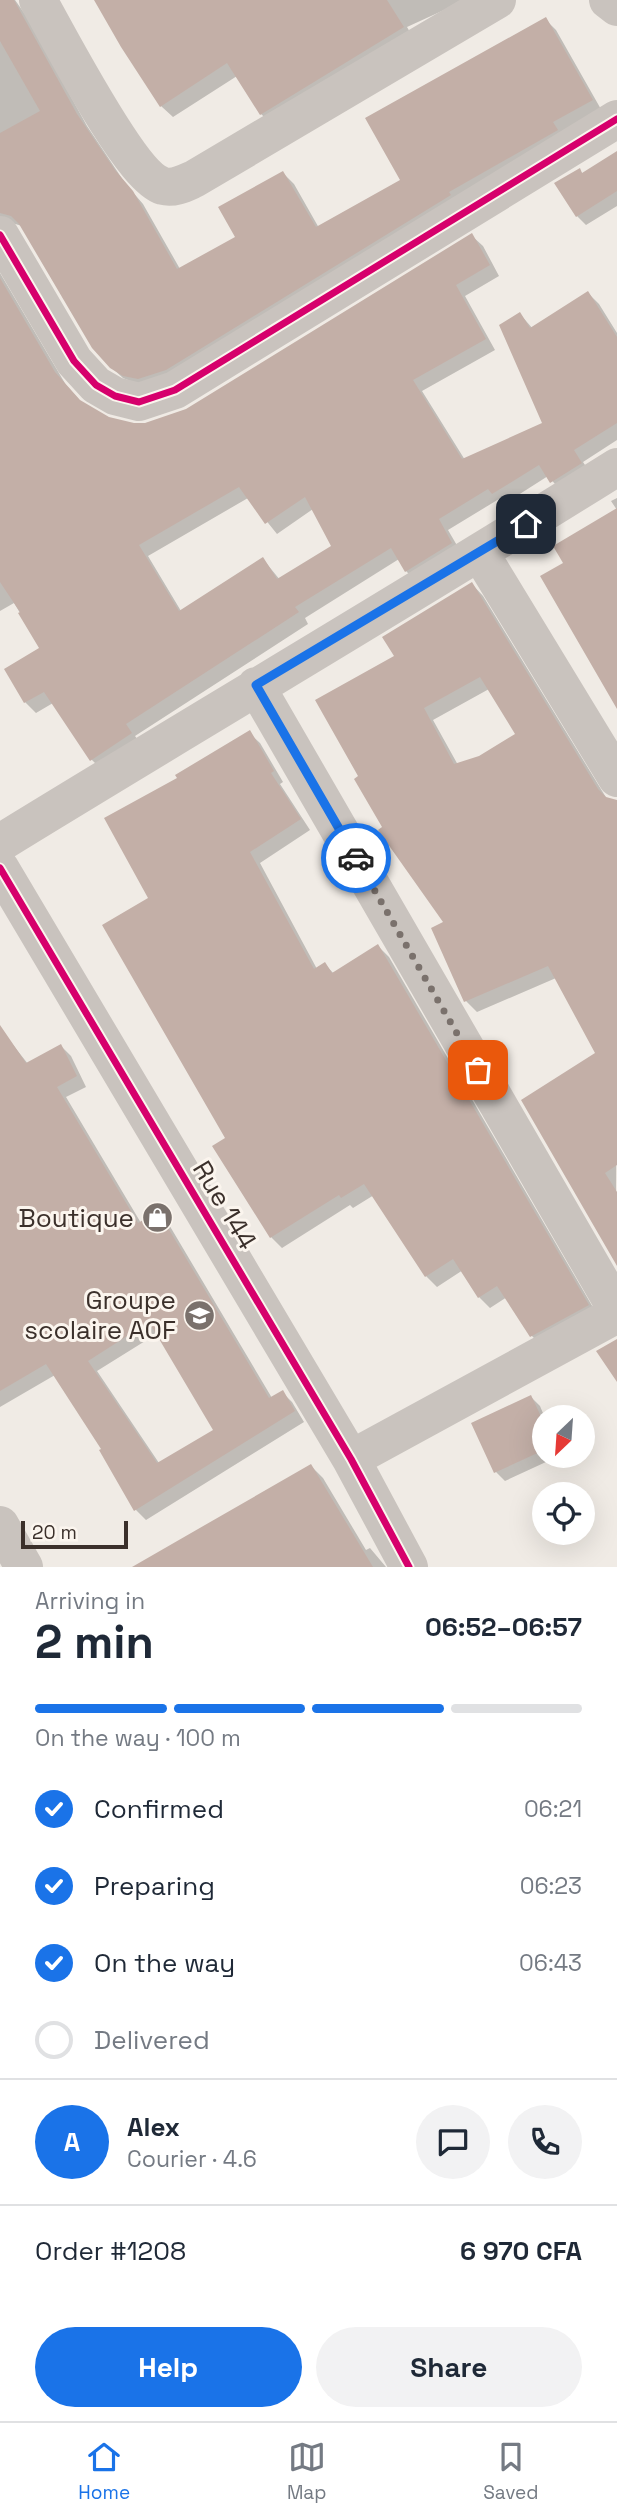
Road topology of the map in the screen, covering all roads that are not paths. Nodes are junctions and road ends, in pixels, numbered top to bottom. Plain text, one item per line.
1 (38, 0) edge
2 (497, 0) edge
3 (608, 0) edge
4 (617, 7) edge
5 (617, 119) edge
6 (0, 235) edge
7 (617, 467) edge
8 (480, 553) junction
9 (256, 685) junction
10 (617, 778) edge
11 (0, 843) edge
12 (0, 868) edge
13 (617, 1312) edge
14 (351, 1459) junction
15 (0, 1525) edge
16 (24, 1567) edge
17 (409, 1567) edge

1 - 2 street
3 - 4 street
5 - 6 street
7 - 8 street
8 - 9 street
8 - 10 street
9 - 11 street
9 - 13 street
12 - 14 street, Rue 144
13 - 14 street
14 - 17 street, Rue 144
15 - 16 street

